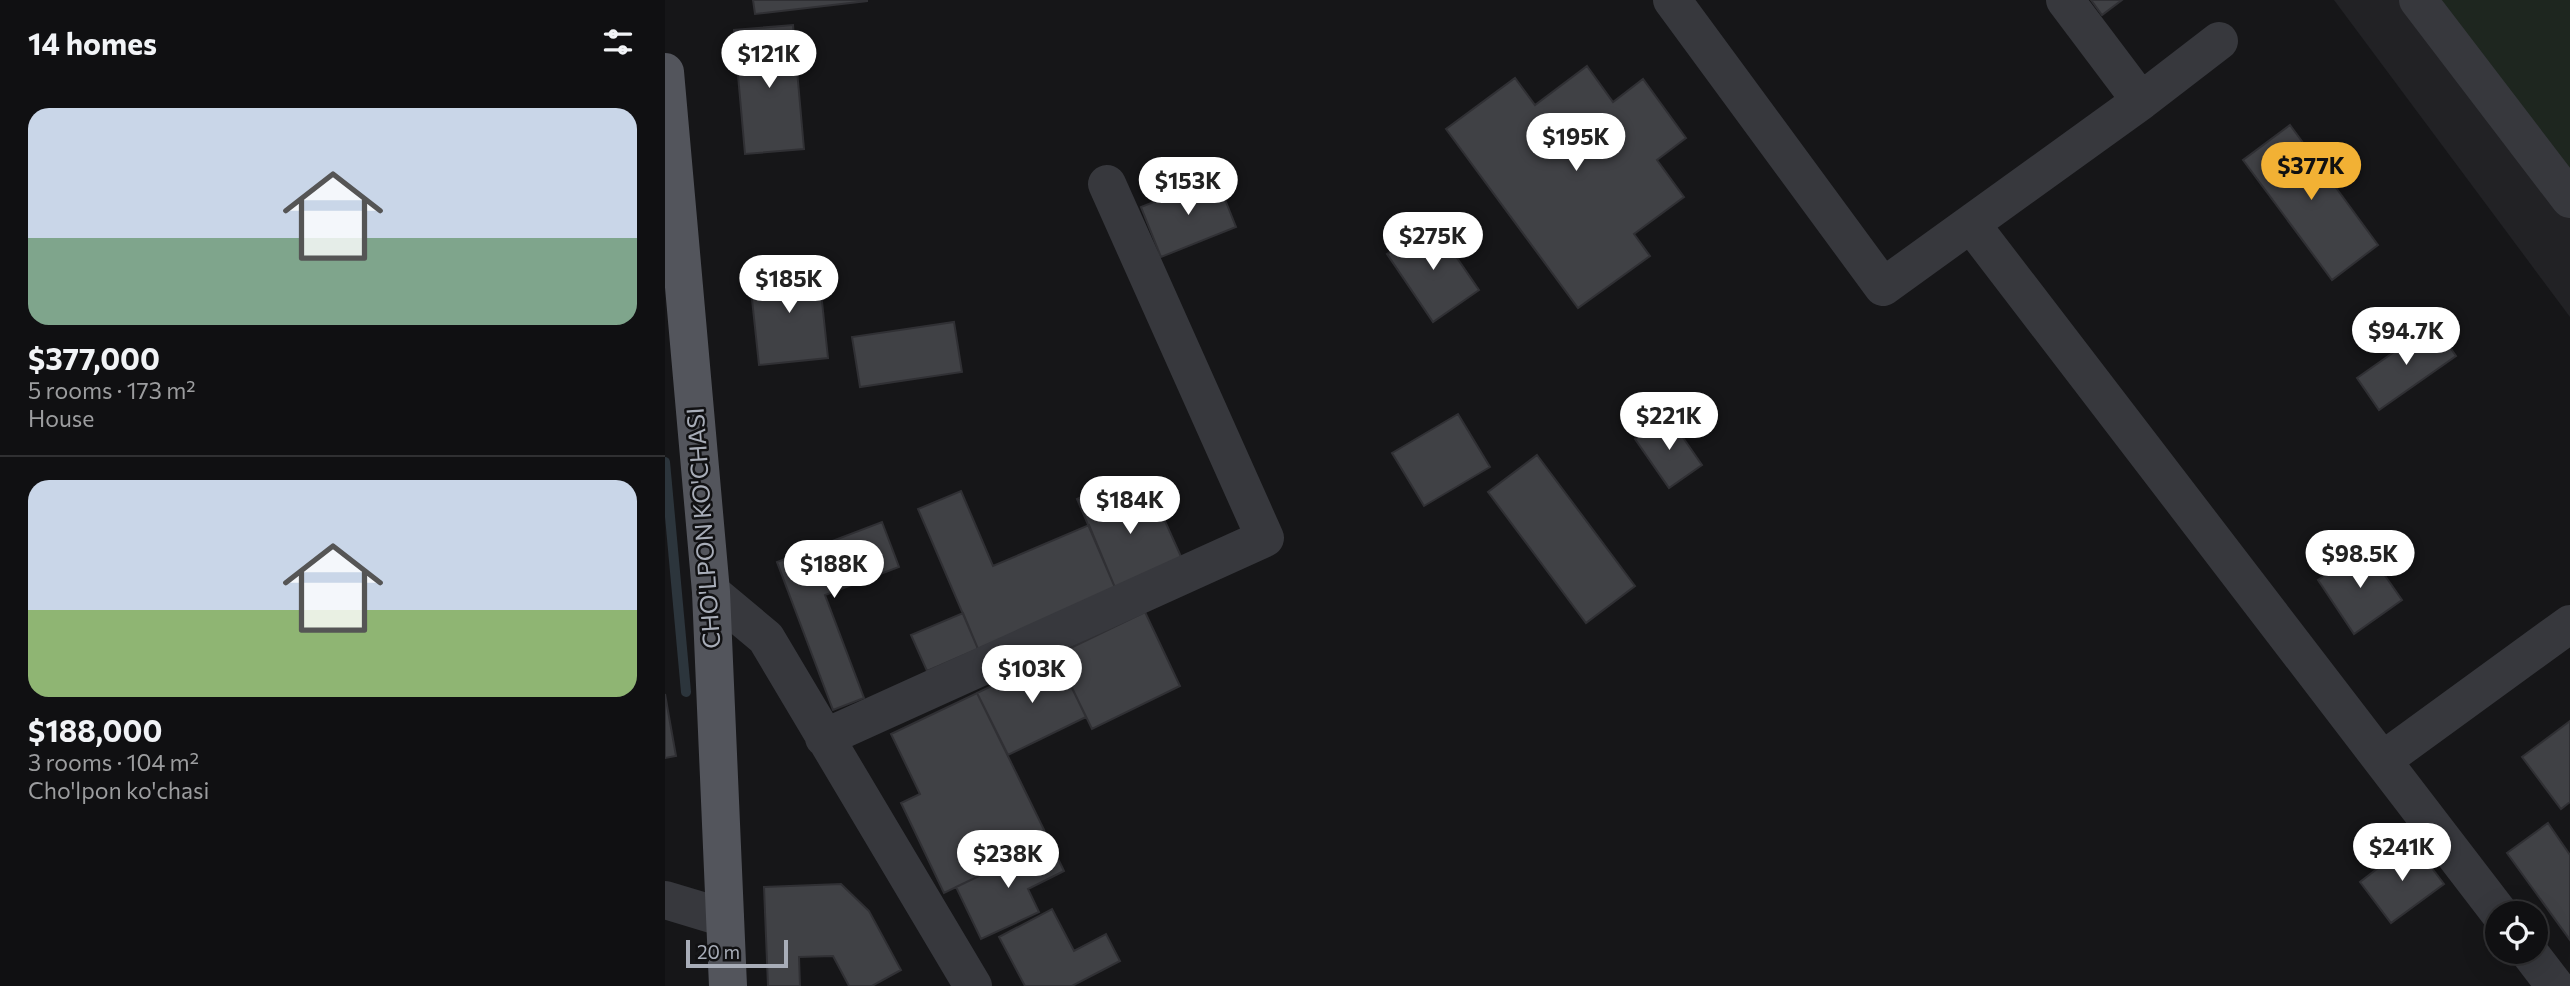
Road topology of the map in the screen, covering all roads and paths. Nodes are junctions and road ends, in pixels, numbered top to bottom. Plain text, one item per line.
1 (1672, 0) edge
2 (2065, 0) edge
3 (2418, 0) edge
4 (2218, 41) dead end
5 (665, 72) edge
6 (2141, 100) junction
7 (1107, 184) dead end
8 (2570, 199) edge
9 (1971, 224) junction
10 (711, 592) junction
11 (2570, 624) edge
12 (824, 738) junction
13 (2383, 760) junction
14 (665, 900) edge
15 (2490, 901) edge
16 (725, 918) junction
17 (2538, 964) edge
18 (728, 986) edge
19 (973, 986) edge
20 (2555, 986) edge

1 - 9 street
2 - 6 street
3 - 8 street
4 - 6 street
5 - 10 main road, CHO'LPON KO'CHASI
6 - 9 street
7 - 12 street
9 - 13 street
10 - 12 street
10 - 16 main road, CHO'LPON KO'CHASI
11 - 13 street
12 - 19 street
13 - 15 street
14 - 16 street
16 - 18 main road, CHO'LPON KO'CHASI
17 - 20 street

